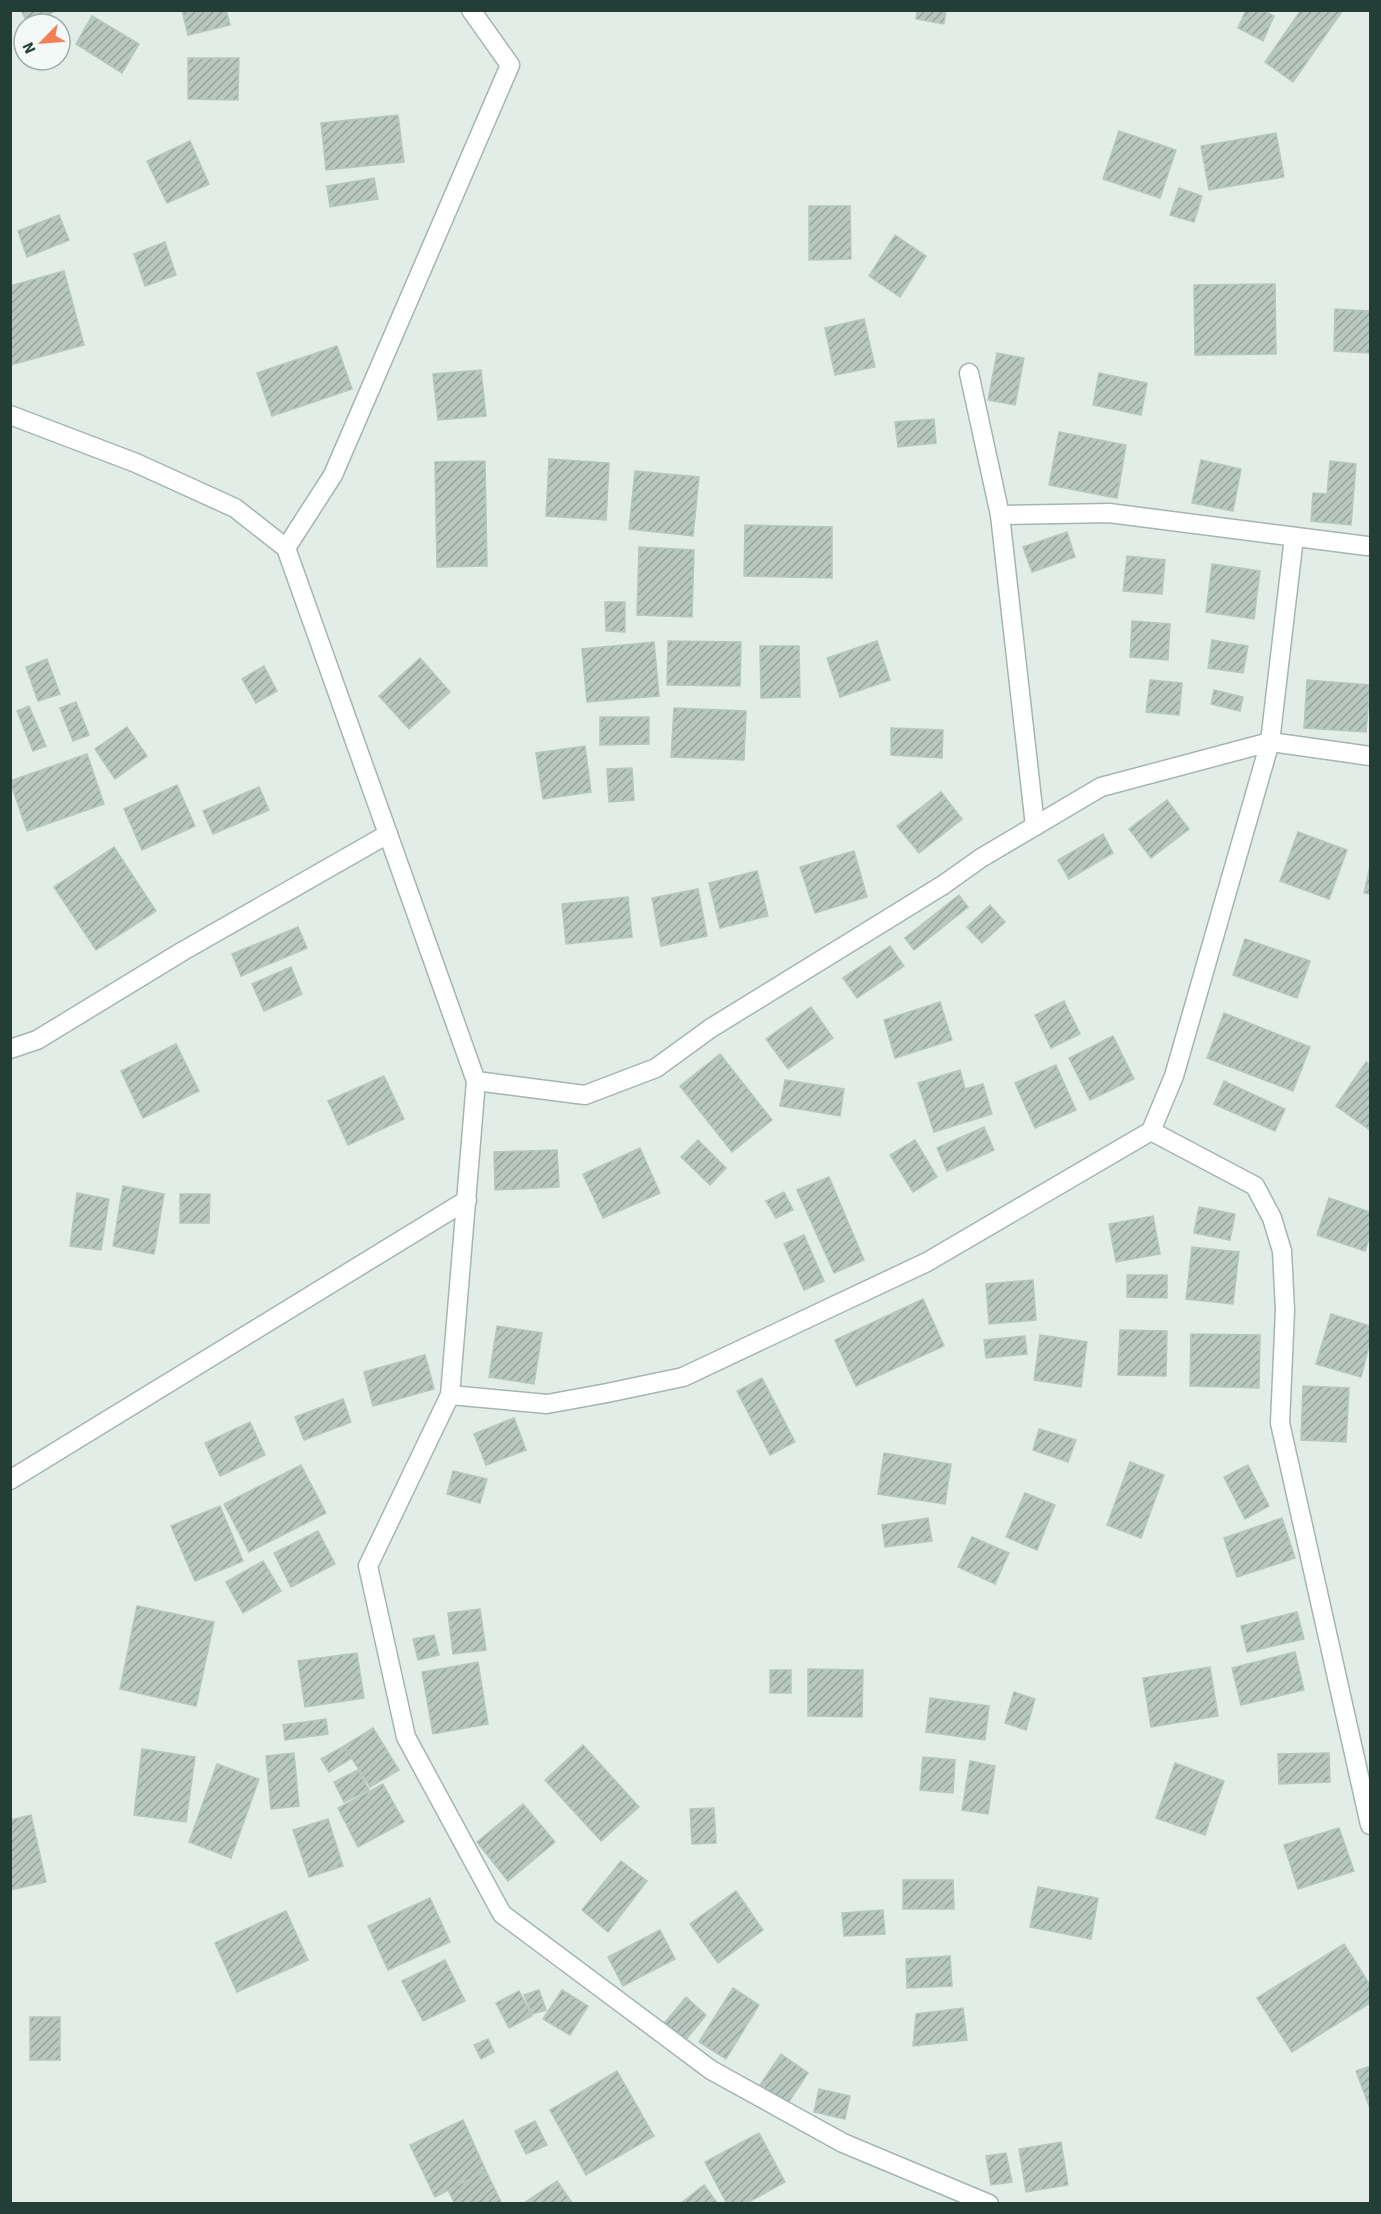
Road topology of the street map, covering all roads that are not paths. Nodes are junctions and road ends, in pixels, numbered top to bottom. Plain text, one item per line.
1 (471, 10) edge
2 (969, 373) dead end
3 (10, 415) edge
4 (1000, 514) junction
5 (1294, 537) junction
6 (1367, 546) dead end
7 (286, 548) junction
8 (1270, 742) junction
9 (1371, 756) edge
10 (1035, 826) junction
11 (388, 834) junction
12 (10, 1049) edge
13 (477, 1081) junction
14 (1151, 1131) junction
15 (467, 1200) junction
16 (450, 1395) junction
17 (10, 1480) edge
18 (1371, 1825) edge
19 (989, 2204) edge

1 - 7 street
2 - 4 street
3 - 7 street
4 - 5 street
4 - 10 street
5 - 6 street
5 - 8 street
7 - 11 street
8 - 9 street
8 - 10 street
8 - 14 street
10 - 13 street
11 - 12 street
11 - 13 street
13 - 15 street
14 - 16 street
14 - 18 street
15 - 16 street
15 - 17 street
16 - 19 street

